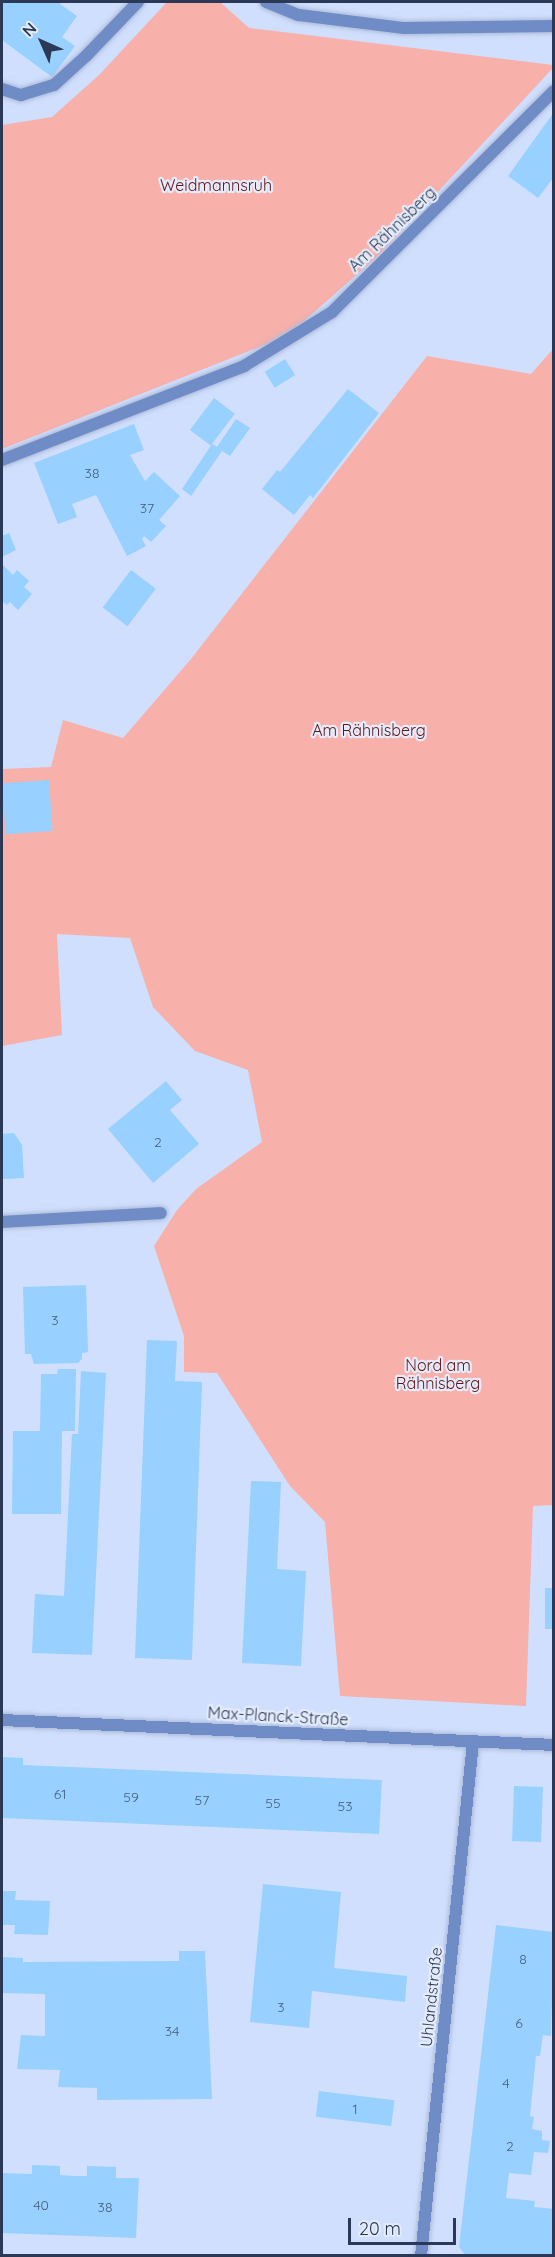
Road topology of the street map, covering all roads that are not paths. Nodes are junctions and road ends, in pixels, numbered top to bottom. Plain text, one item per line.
1 (138, 2) edge
2 (266, 2) edge
3 (554, 26) edge
4 (2, 89) edge
5 (554, 91) edge
6 (2, 460) edge
7 (161, 1214) dead end
8 (2, 1222) edge
9 (2, 1720) edge
10 (473, 1742) junction
11 (554, 1745) edge
12 (421, 2256) edge

1 - 4 street
2 - 3 street
5 - 6 street, Am Rähnisberg
7 - 8 street
9 - 10 street, Max-Planck-Straße
10 - 11 street, Max-Planck-Straße
10 - 12 street, Uhlandstraße

